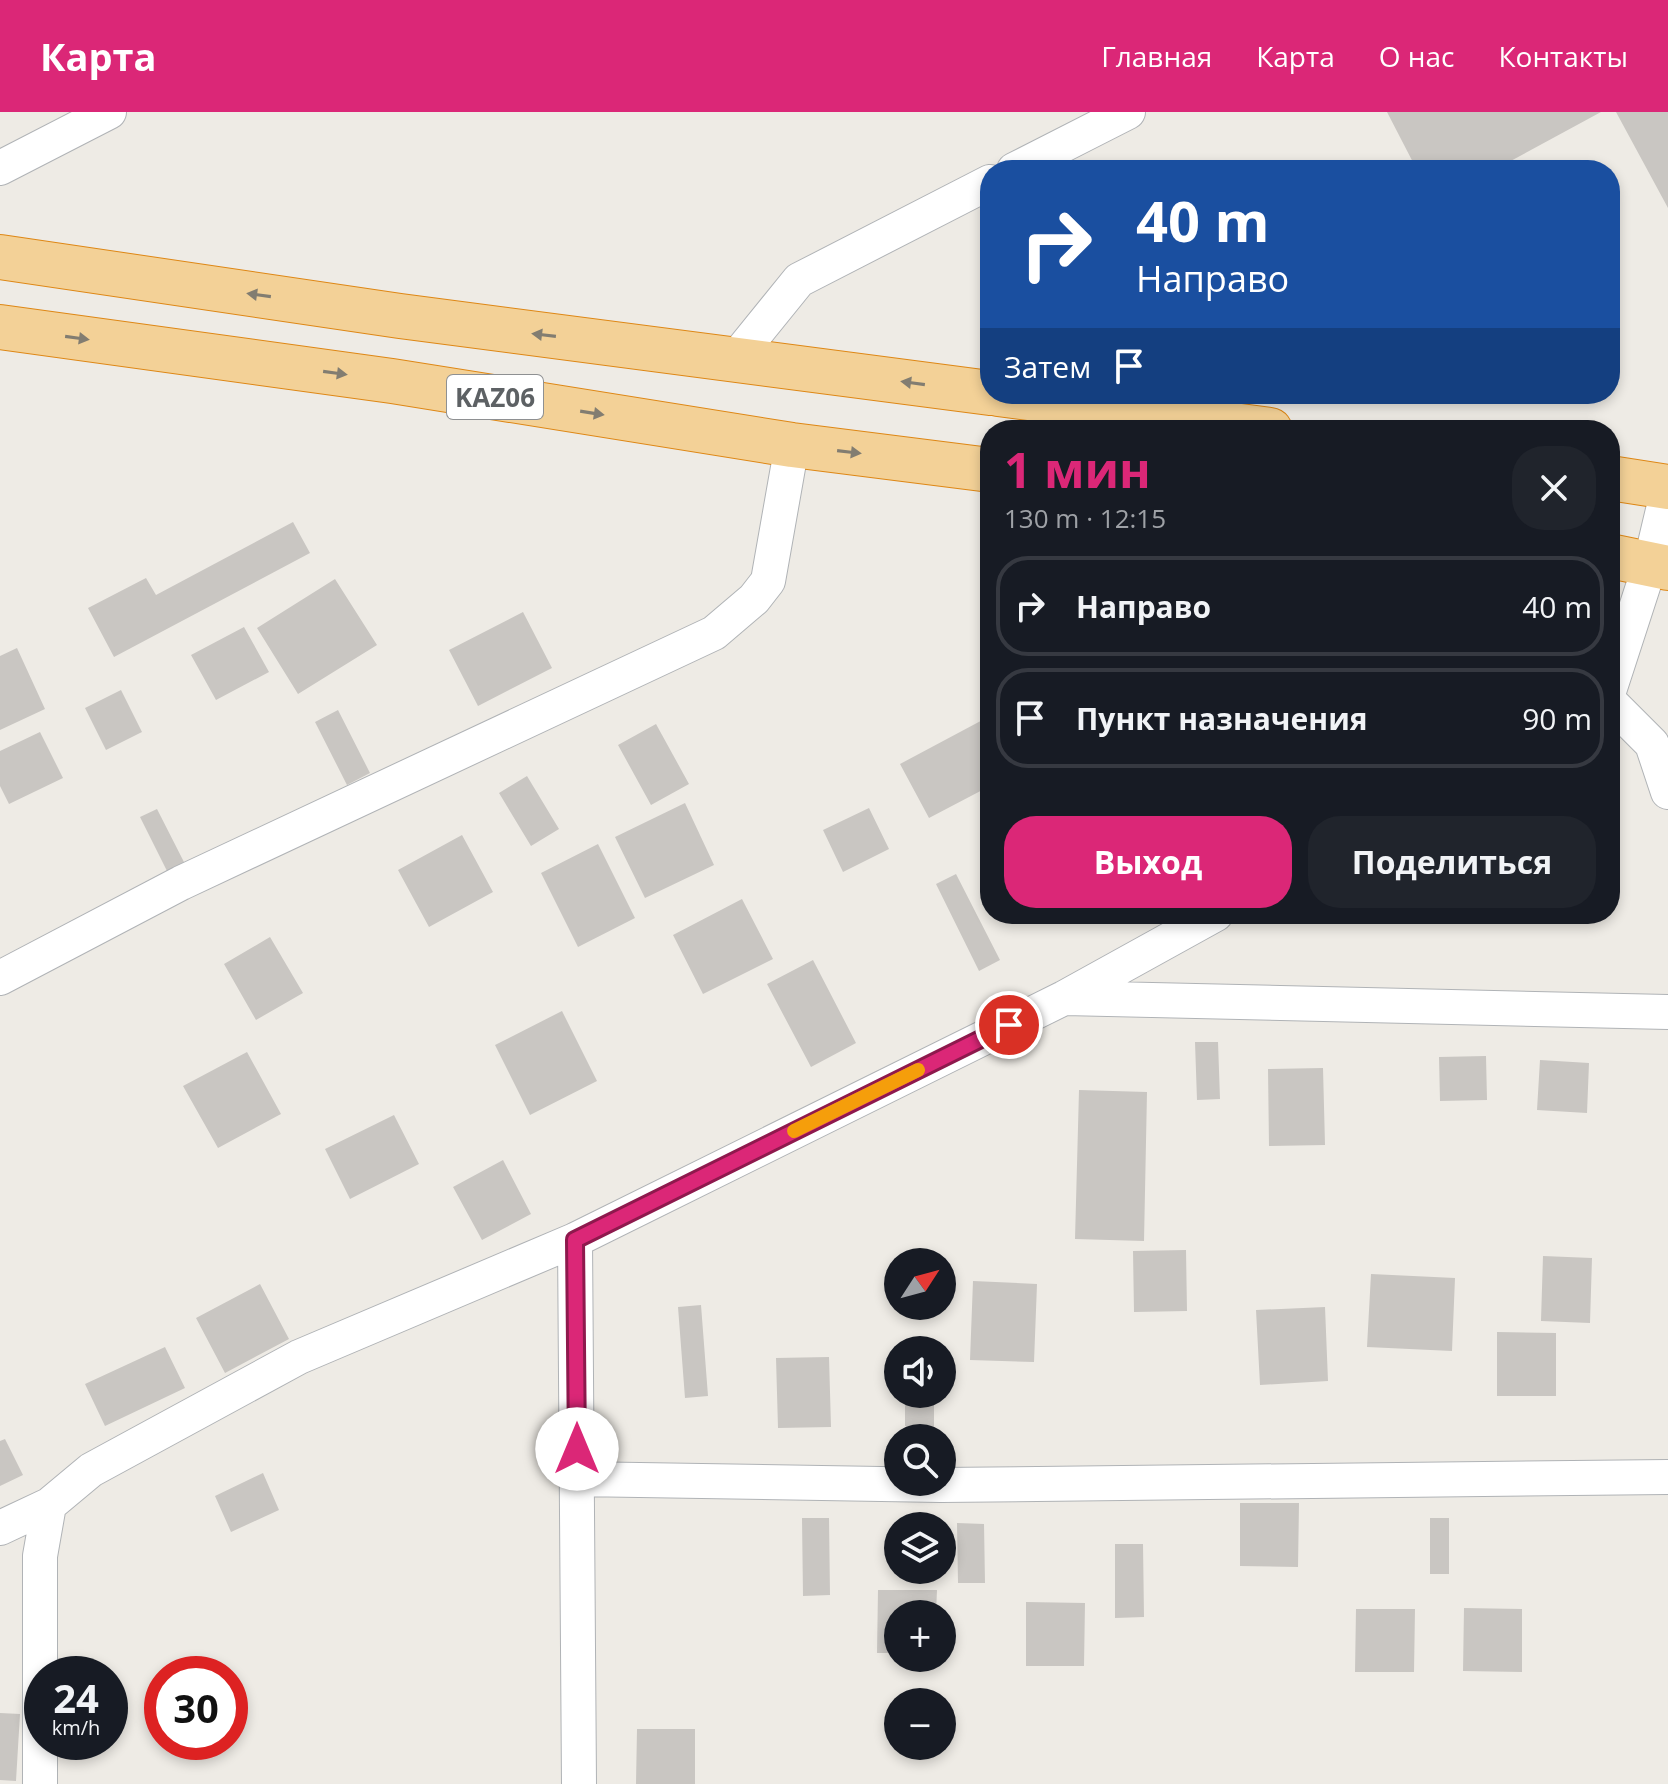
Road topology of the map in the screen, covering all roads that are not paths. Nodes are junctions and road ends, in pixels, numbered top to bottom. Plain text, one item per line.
1 (109, 112) edge
2 (1128, 112) edge
3 (1034, 160) edge
4 (0, 168) edge
5 (980, 187) edge
6 (0, 257) edge
7 (0, 327) edge
8 (735, 359) junction
9 (980, 392) edge
10 (1074, 404) edge
11 (1194, 420) edge
12 (792, 445) junction
13 (980, 469) edge
14 (1620, 480) edge
15 (1668, 488) edge
16 (1643, 563) edge
17 (1620, 650) edge
18 (1620, 712) edge
19 (1668, 792) edge
20 (1198, 924) edge
21 (0, 978) edge
22 (1064, 998) junction
23 (1668, 1012) edge
24 (575, 1240) junction
25 (1668, 1477) edge
26 (577, 1479) junction
27 (49, 1505) junction
28 (0, 1528) edge
29 (40, 1784) edge
30 (579, 1784) edge

1 - 4 street
2 - 3 street
5 - 8 street
8 -> 6 highway, KАZ06
7 -> 12 highway, KАZ06
9 -> 8 highway, KАZ06
10 - 11 highway
12 -> 13 highway, KАZ06
12 - 21 street
14 - 15 highway
15 - 16 street
16 - 17 street
18 - 19 street
20 - 22 street
22 - 23 street
22 - 24 street
24 - 26 street
24 - 27 street
25 - 26 street
26 - 30 street
27 - 28 street
27 - 29 street

